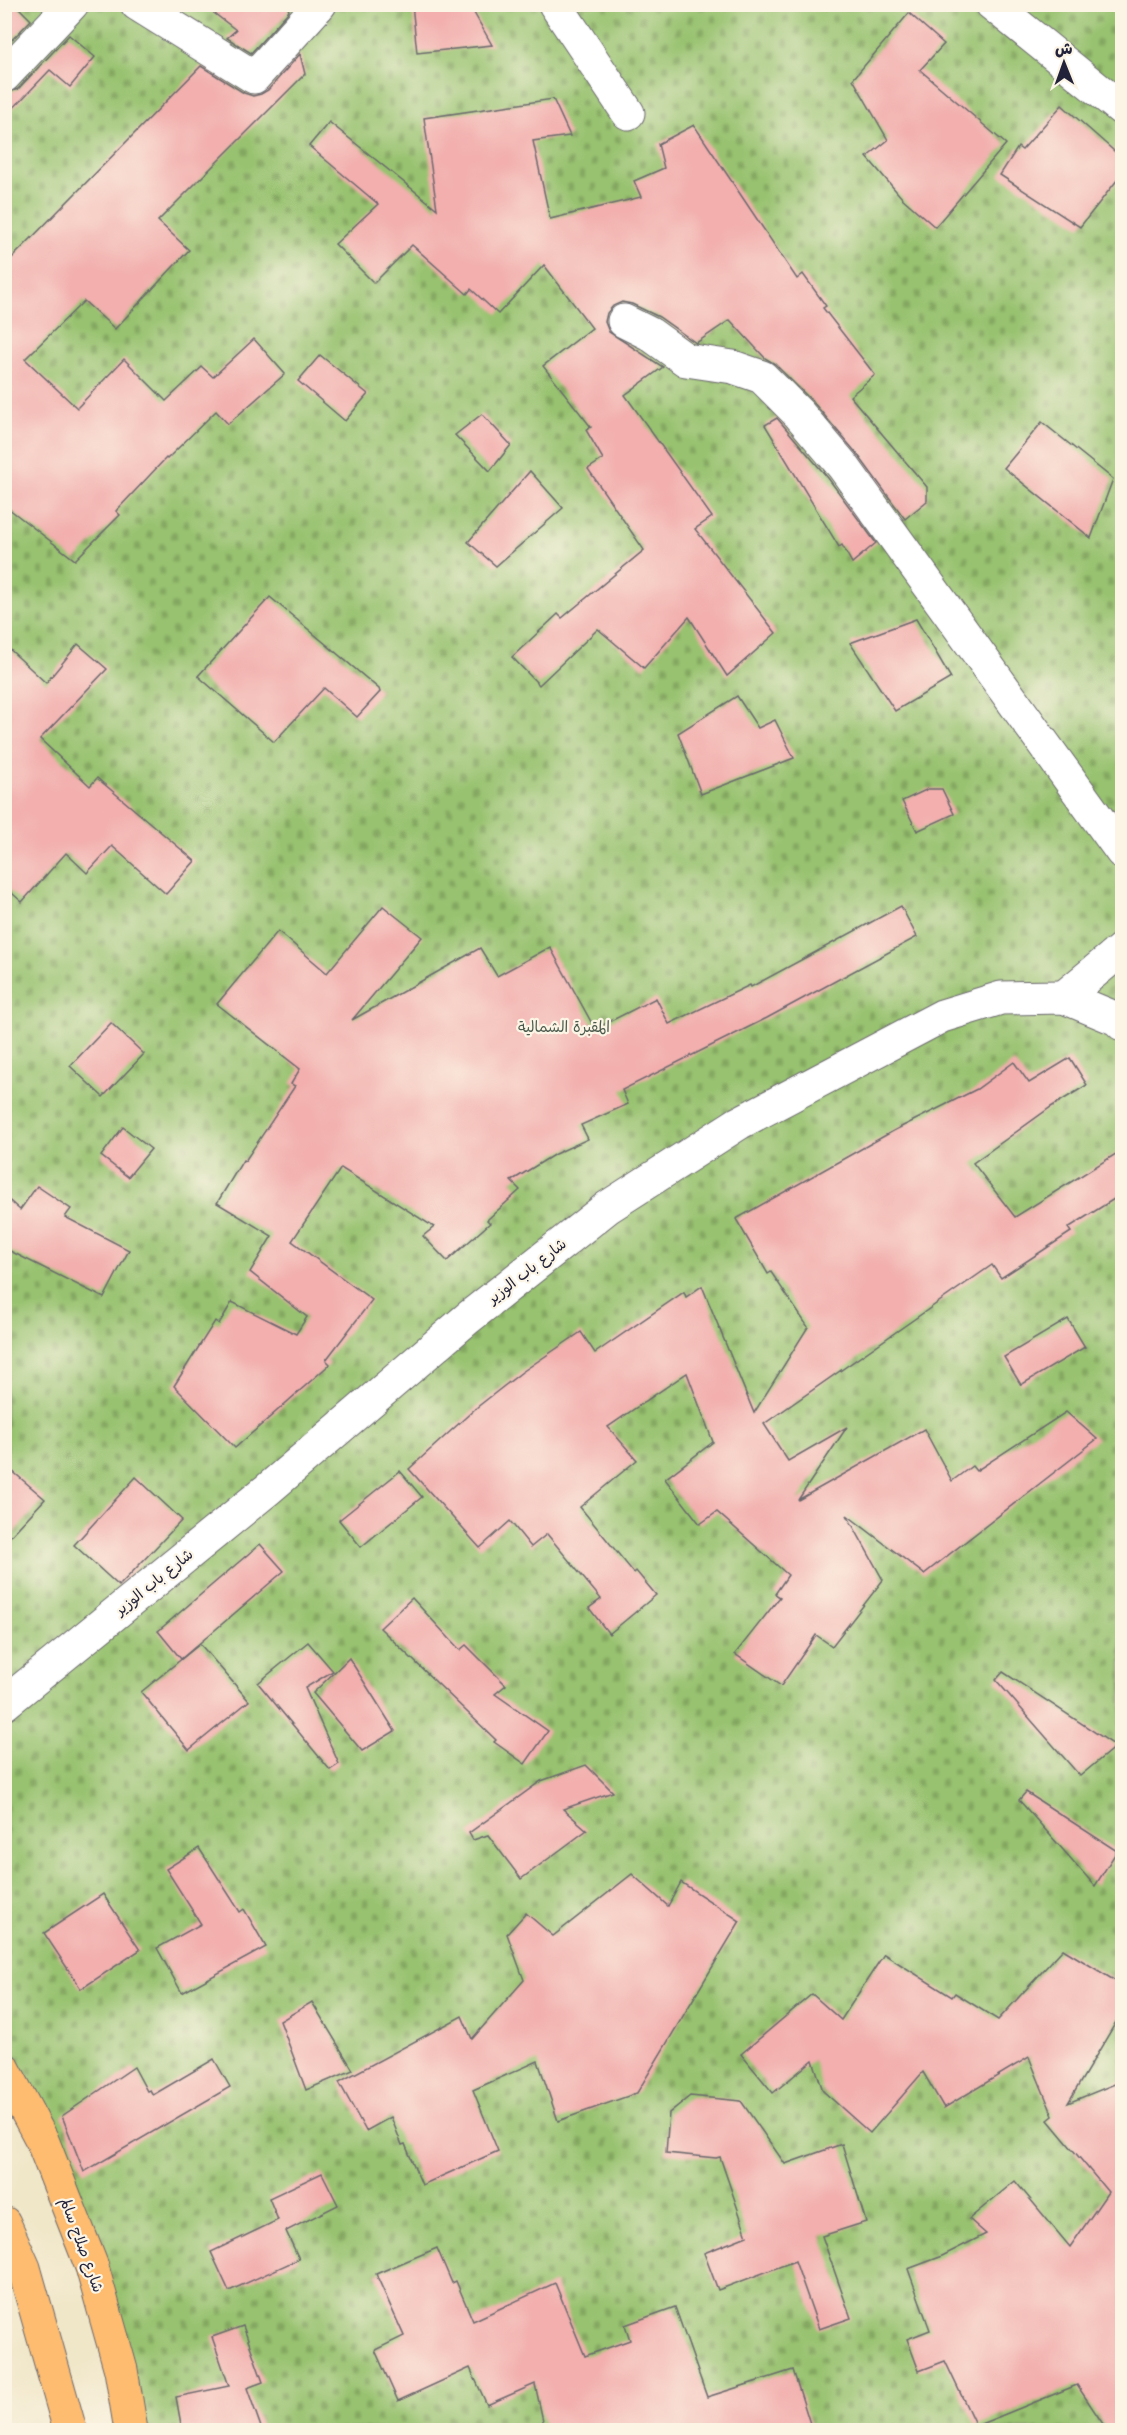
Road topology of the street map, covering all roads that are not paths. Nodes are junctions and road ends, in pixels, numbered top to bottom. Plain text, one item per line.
1 (72, 4) edge
2 (137, 4) edge
3 (320, 4) edge
4 (555, 4) edge
5 (992, 4) edge
6 (4, 76) edge
7 (1122, 109) edge
8 (628, 113) dead end
9 (624, 321) dead end
10 (1122, 852) edge
11 (1122, 948) edge
12 (1064, 997) junction
13 (1122, 1024) edge
14 (4, 1704) edge
15 (4, 2069) edge
16 (4, 2223) edge
17 (70, 2430) edge
18 (131, 2430) edge

1 - 6 street
2 - 3 street
4 - 8 street
5 - 7 street
9 - 10 street
11 - 12 street
12 - 13 street, شارع باب الوزير
12 - 14 street, شارع باب الوزير
15 - 18 highway, شارع صلاح سالم
16 - 17 highway

